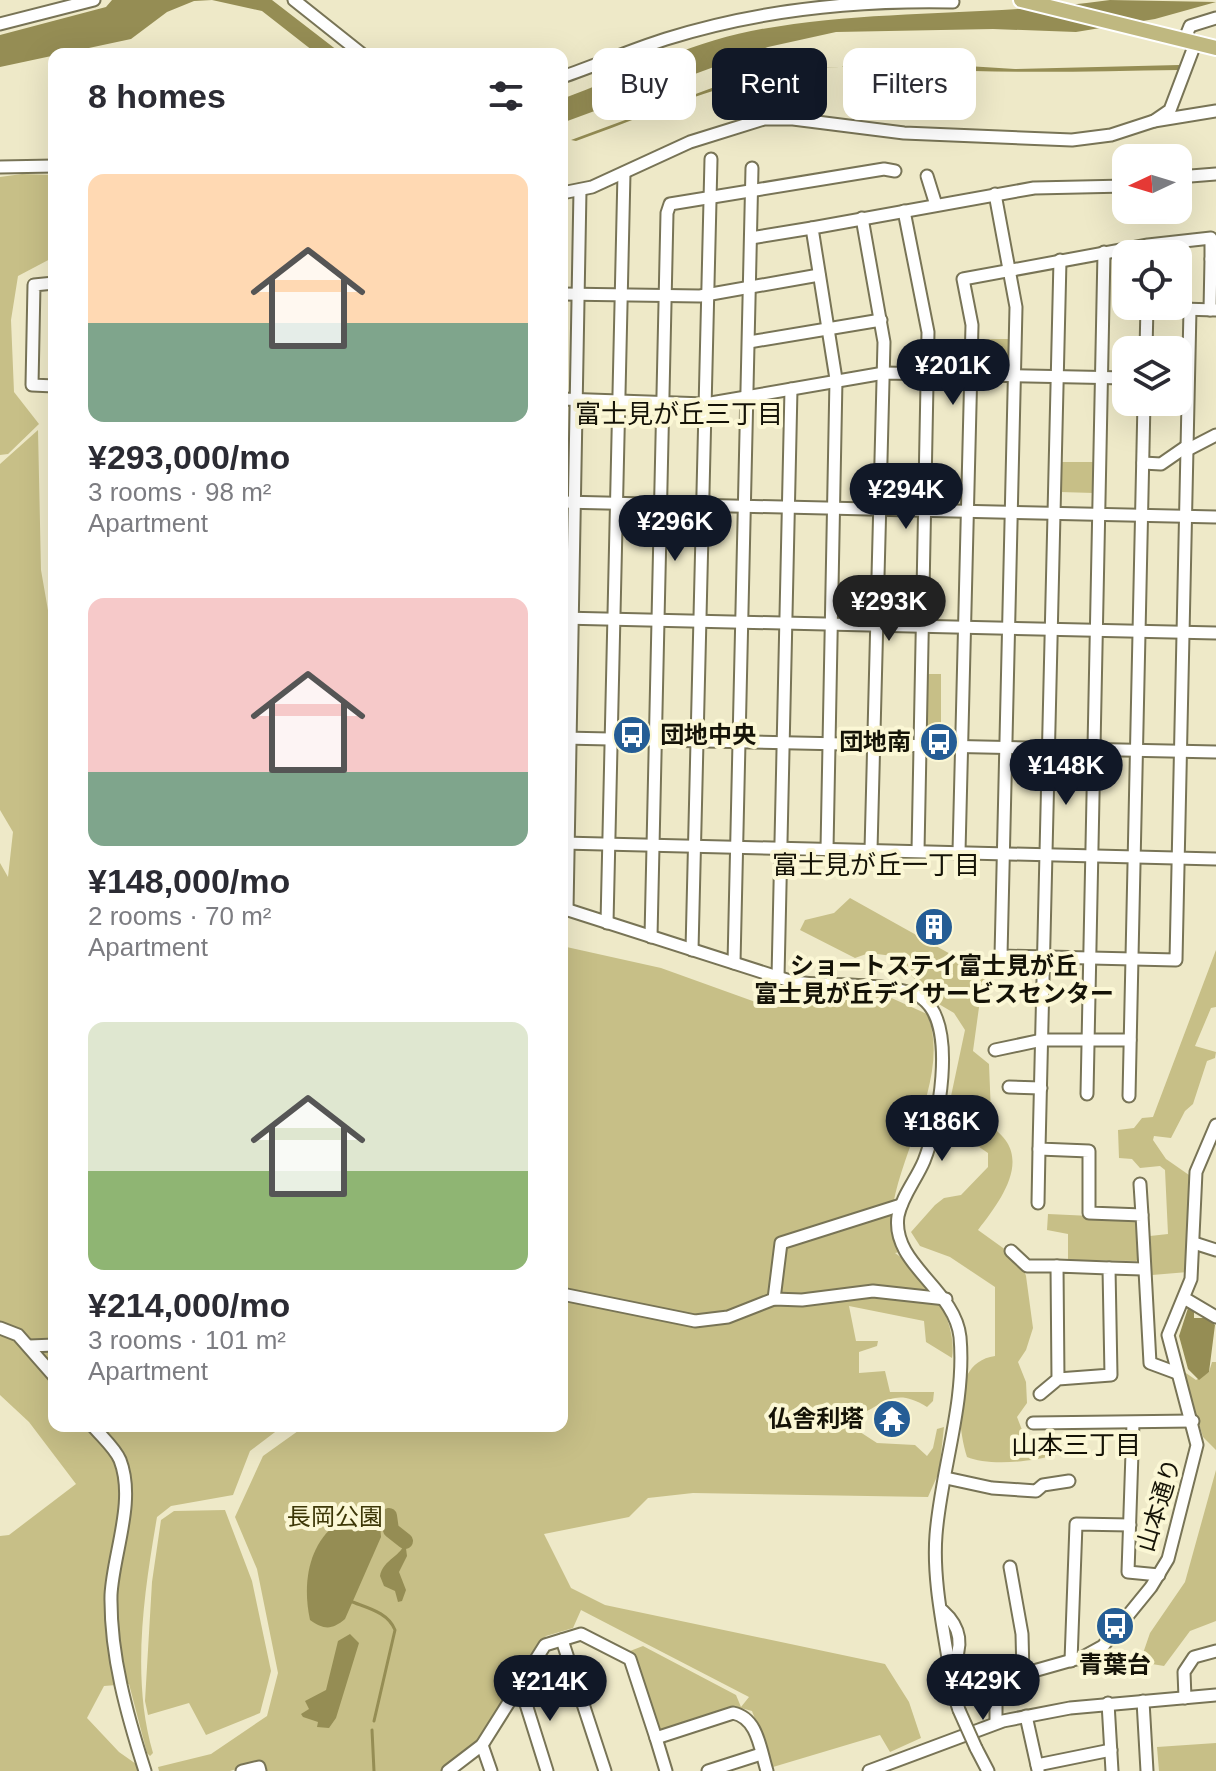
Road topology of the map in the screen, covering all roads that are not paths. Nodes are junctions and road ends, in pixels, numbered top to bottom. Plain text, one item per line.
1 (94, 0) edge
2 (294, 0) edge
3 (888, 0) edge
4 (1021, 0) edge
5 (953, 2) dead end
6 (1216, 18) edge
7 (0, 24) edge
8 (1184, 42) junction
9 (354, 48) edge
10 (1216, 48) edge
11 (568, 75) edge
12 (1216, 111) edge
13 (1154, 121) junction
14 (711, 159) dead end
15 (48, 166) edge
16 (0, 167) edge
17 (752, 168) dead end
18 (895, 171) dead end
19 (624, 173) junction
20 (1216, 174) edge
21 (927, 176) dead end
22 (1192, 176) edge
23 (1112, 186) edge
24 (580, 190) junction
25 (752, 190) junction
26 (568, 192) edge
27 (995, 194) junction
28 (710, 196) junction
29 (936, 205) junction
30 (904, 211) junction
31 (862, 218) junction
32 (812, 228) junction
33 (751, 238) junction
34 (1192, 242) edge
35 (1104, 252) junction
36 (1112, 252) edge
37 (1214, 259) edge
38 (1060, 260) junction
39 (1009, 269) junction
40 (819, 275) junction
41 (48, 284) edge
42 (750, 287) junction
43 (568, 294) edge
44 (578, 294) junction
45 (621, 295) junction
46 (664, 295) junction
47 (707, 295) junction
48 (1192, 309) edge
49 (1213, 310) edge
50 (881, 320) junction
51 (1190, 320) edge
52 (828, 329) junction
53 (749, 342) junction
54 (884, 373) junction
55 (928, 374) junction
56 (971, 375) junction
57 (1014, 376) junction
58 (1059, 377) junction
59 (1101, 378) junction
60 (1112, 378) edge
61 (836, 381) junction
62 (48, 386) edge
63 (791, 389) junction
64 (748, 396) junction
65 (568, 399) edge
66 (575, 399) junction
67 (618, 400) junction
68 (660, 402) junction
69 (705, 404) junction
70 (1144, 416) edge
71 (1216, 435) edge
72 (1187, 448) junction
73 (1143, 463) junction
74 (568, 502) edge
75 (615, 504) junction
76 (659, 504) junction
77 (702, 505) junction
78 (744, 506) junction
79 (789, 507) junction
80 (834, 508) junction
81 (881, 509) junction
82 (924, 510) junction
83 (966, 512) junction
84 (1011, 513) junction
85 (1056, 514) junction
86 (1097, 515) junction
87 (1142, 516) junction
88 (1184, 517) junction
89 (1216, 517) edge
90 (568, 618) edge
91 (612, 619) junction
92 (656, 620) junction
93 (700, 621) junction
94 (743, 622) junction
95 (787, 623) junction
96 (832, 624) junction
97 (877, 626) junction
98 (921, 626) junction
99 (964, 627) junction
100 (1009, 628) junction
101 (1053, 629) junction
102 (1094, 630) junction
103 (1139, 631) junction
104 (1182, 632) junction
105 (1216, 633) edge
106 (568, 738) edge
107 (611, 739) junction
108 (654, 740) junction
109 (697, 741) junction
110 (740, 742) junction
111 (784, 743) junction
112 (829, 744) junction
113 (874, 745) junction
114 (919, 746) junction
115 (962, 747) junction
116 (1006, 748) junction
117 (1050, 749) junction
118 (1093, 750) junction
119 (1137, 751) junction
120 (1179, 751) junction
121 (1216, 752) edge
122 (568, 843) edge
123 (608, 844) junction
124 (653, 845) junction
125 (695, 846) junction
126 (737, 847) junction
127 (782, 848) junction
128 (827, 849) junction
129 (871, 850) junction
130 (918, 851) junction
131 (959, 852) junction
132 (1003, 853) junction
133 (1047, 854) junction
134 (1091, 855) junction
135 (1134, 857) junction
136 (1177, 858) junction
137 (1216, 859) edge
138 (568, 910) edge
139 (607, 923) junction
140 (651, 937) junction
141 (692, 950) junction
142 (1044, 958) junction
143 (1088, 958) junction
144 (1132, 959) junction
145 (734, 963) junction
146 (778, 977) junction
147 (1042, 1040) junction
148 (1087, 1040) junction
149 (1130, 1040) junction
150 (995, 1050) dead end
151 (1009, 1087) dead end
152 (1041, 1088) junction
153 (1087, 1094) dead end
154 (1129, 1096) dead end
155 (1216, 1125) edge
156 (1039, 1149) junction
157 (1140, 1184) dead end
158 (1038, 1203) dead end
159 (901, 1205) junction
160 (1142, 1215) junction
161 (1194, 1243) junction
162 (1216, 1250) edge
163 (1011, 1251) dead end
164 (1057, 1266) junction
165 (1109, 1268) junction
166 (1143, 1269) junction
167 (568, 1295) edge
168 (1184, 1298) junction
169 (774, 1299) junction
170 (946, 1299) junction
171 (1216, 1317) edge
172 (0, 1328) edge
173 (48, 1345) edge
174 (30, 1346) junction
175 (48, 1368) edge
176 (1177, 1373) junction
177 (1058, 1379) junction
178 (1040, 1394) dead end
179 (1193, 1421) junction
180 (1033, 1423) dead end
181 (1133, 1423) junction
182 (98, 1432) edge
183 (946, 1478) junction
184 (1069, 1481) dead end
185 (1130, 1525) junction
186 (1010, 1567) dead end
187 (1159, 1575) junction
188 (562, 1640) junction
189 (1216, 1651) edge
190 (1071, 1661) junction
191 (1023, 1674) junction
192 (520, 1685) junction
193 (1216, 1695) edge
194 (1185, 1698) junction
195 (1143, 1701) junction
196 (1108, 1703) junction
197 (1026, 1716) junction
198 (996, 1722) junction
199 (656, 1738) junction
200 (482, 1745) junction
201 (1111, 1750) junction
202 (761, 1754) junction
203 (1038, 1768) edge
204 (145, 1771) edge
205 (242, 1771) edge
206 (260, 1771) edge
207 (448, 1771) edge
208 (491, 1771) edge
209 (547, 1771) edge
210 (605, 1771) edge
211 (666, 1771) edge
212 (708, 1771) edge
213 (767, 1771) edge
214 (869, 1771) edge
215 (988, 1771) edge
216 (1112, 1771) edge
217 (1147, 1771) edge

1 - 7 street
2 - 9 street
3 - 5 street
3 - 11 street
4 - 8 main road
6 - 8 street
8 - 10 main road
8 - 13 street
12 - 13 street
13 - 19 street
14 - 28 street
15 - 16 street
17 - 25 street
18 - 25 street
19 - 24 street
19 - 45 street
20 - 22 street
21 - 29 street
23 - 27 street
24 - 26 street
24 - 44 street
25 - 28 street
25 - 33 street
27 - 29 street
27 - 39 street
28 - 46 street
28 - 47 street
29 - 30 street
30 - 31 street
30 - 55 street
31 - 32 street
31 - 50 street
32 - 33 street
32 - 40 street
33 - 42 street
34 - 37 street
35 - 36 street
35 - 38 street
35 - 59 street
37 - 49 street
38 - 39 street
38 - 58 street
39 - 56 street
39 - 57 street
40 - 42 street
40 - 52 street
41 - 62 street
42 - 47 street
42 - 53 street
43 - 44 street
44 - 45 street
44 - 66 street
45 - 46 street
45 - 67 street
46 - 47 street
46 - 68 street
47 - 69 street
48 - 49 street
50 - 52 street
50 - 54 street
51 - 72 street
52 - 53 street
52 - 61 street
53 - 64 street
54 - 55 street
54 - 61 street
54 - 81 street
55 - 56 street
55 - 82 street
56 - 57 street
56 - 83 street
57 - 58 street
57 - 84 street
58 - 59 street
58 - 85 street
59 - 60 street
59 - 86 street
61 - 63 street
61 - 80 street
63 - 64 street
63 - 79 street
64 - 69 street
64 - 78 street
65 - 66 street
66 - 67 street
66 - 74 street
67 - 68 street
67 - 75 street
68 - 69 street
68 - 76 street
69 - 77 street
70 - 73 street
71 - 72 street
72 - 73 street
72 - 88 street
73 - 87 street
74 - 75 street
75 - 76 street
75 - 91 street
76 - 77 street
76 - 92 street
77 - 78 street
77 - 93 street
78 - 79 street
78 - 94 street
79 - 80 street
79 - 95 street
80 - 81 street
80 - 96 street
81 - 82 street
81 - 97 street
82 - 83 street
82 - 98 street
83 - 84 street
83 - 99 street
84 - 85 street
84 - 100 street
85 - 86 street
85 - 101 street
86 - 87 street
86 - 102 street
87 - 88 street
87 - 103 street
88 - 89 street
88 - 104 street
90 - 91 street
91 - 92 street
91 - 107 street
92 - 93 street
92 - 108 street
93 - 94 street
93 - 109 street
94 - 95 street
94 - 110 street
95 - 96 street
95 - 111 street
96 - 97 street
96 - 112 street
97 - 98 street
97 - 113 street
98 - 99 street
98 - 114 street
99 - 100 street
99 - 115 street
100 - 101 street
100 - 116 street
101 - 102 street
101 - 117 street
102 - 103 street
102 - 118 street
103 - 104 street
103 - 119 street
104 - 105 street
104 - 120 street
106 - 107 street
107 - 108 street
107 - 123 street
108 - 109 street
108 - 124 street
109 - 110 street
109 - 125 street
110 - 111 street
110 - 126 street
111 - 112 street
111 - 127 street
112 - 113 street
112 - 128 street
113 - 114 street
113 - 129 street
114 - 115 street
114 - 130 street
115 - 116 street
115 - 131 street
116 - 117 street
116 - 132 street
117 - 118 street
117 - 133 street
118 - 119 street
118 - 134 street
119 - 120 street
119 - 135 street
120 - 121 street
120 - 136 street
122 - 123 street
123 - 124 street
123 - 139 street
124 - 125 street
124 - 140 street
125 - 126 street
125 - 141 street
126 - 127 street
126 - 145 street
127 - 128 street
127 - 146 street
128 - 129 street
129 - 130 street
130 - 131 street
131 - 132 street
132 - 133 street
132 - 142 street
133 - 134 street
133 - 142 street
134 - 135 street
134 - 143 street
135 - 136 street
135 - 144 street
136 - 137 street
136 - 144 street
138 - 139 street
139 - 140 street
140 - 141 street
141 - 145 street
142 - 143 street
142 - 147 street
143 - 144 street
143 - 148 street
144 - 149 street
145 - 146 street
146 - 159 street
147 - 148 street
147 - 150 street
147 - 152 street
148 - 149 street
148 - 153 street
149 - 154 street
151 - 152 street
152 - 156 street
155 - 161 street, 山本通り
156 - 158 street
156 - 160 street
157 - 160 street
159 - 169 street
159 - 170 street
160 - 166 street
161 - 162 street
161 - 168 street, 山本通り
163 - 164 street
164 - 165 street
164 - 177 street
165 - 166 street
165 - 177 street
166 - 176 street
167 - 169 street
168 - 171 street
168 - 176 street, 山本通り
169 - 170 street
170 - 183 street
172 - 174 street
173 - 174 street
174 - 175 street
176 - 179 street, 山本通り
177 - 178 street
179 - 181 street
179 - 187 street, 山本通り
180 - 181 street
181 - 185 street
182 - 204 street
183 - 184 street
183 - 215 street, bridge
185 - 187 street
185 - 190 street
186 - 191 street
187 - 190 street, 山本通り
188 - 192 street
188 - 199 street
188 - 210 street
189 - 194 street
190 - 191 street, 山本通り
191 - 198 street
192 - 200 street
192 - 209 street
193 - 194 street
194 - 195 street
195 - 196 street
195 - 217 street
196 - 197 street
196 - 201 street
197 - 198 street
197 - 203 street
198 - 214 street
199 - 202 street
199 - 211 street
200 - 207 street
200 - 208 street
201 - 203 street
201 - 216 street
202 - 212 street
202 - 213 street
205 - 206 street

